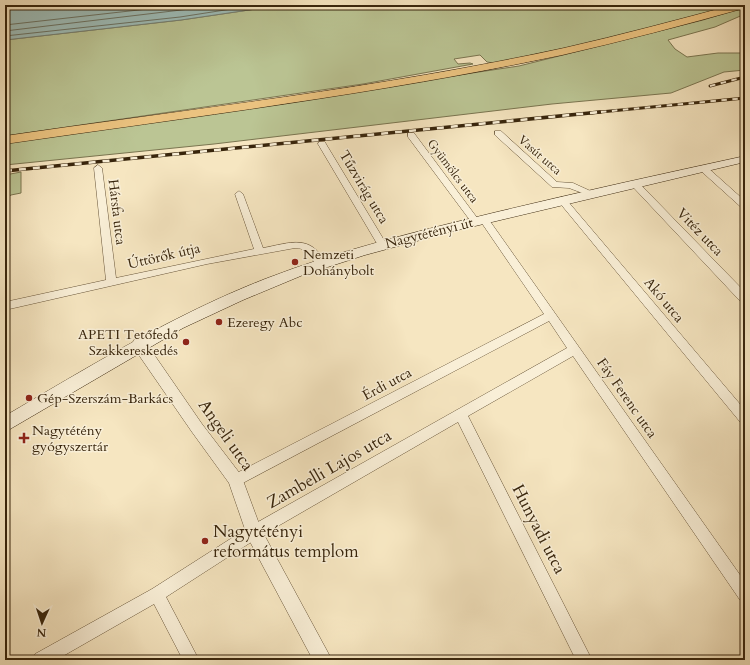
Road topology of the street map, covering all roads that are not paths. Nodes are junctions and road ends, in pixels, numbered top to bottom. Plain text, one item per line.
1 (744, 5) edge
2 (498, 133) dead end
3 (411, 135) dead end
4 (5, 140) edge
5 (322, 144) dead end
6 (745, 159) edge
7 (98, 168) dead end
8 (704, 169) junction
9 (635, 184) junction
10 (239, 194) dead end
11 (593, 194) junction
12 (562, 200) junction
13 (745, 206) edge
14 (480, 220) junction
15 (382, 245) junction
16 (259, 250) junction
17 (321, 264) junction
18 (112, 282) junction
19 (745, 300) edge
20 (5, 306) edge
21 (552, 315) junction
22 (140, 344) junction
23 (575, 349) junction
24 (461, 414) junction
25 (745, 419) edge
26 (5, 424) edge
27 (236, 480) junction
28 (254, 532) junction
29 (157, 594) junction
30 (745, 595) edge
31 (41, 660) edge
32 (191, 660) edge
33 (323, 660) edge
34 (584, 660) edge

1 - 4 main road
2 - 11 street, Vasút utca
3 - 14 street, Gyümölcs utca
5 - 15 street, Tűzvirág utca
6 - 8 main road, Nagytétényi út
7 - 18 street, Hársfa utca
8 - 9 main road, Nagytétényi út
8 - 13 street
9 - 11 main road, Nagytétényi út
9 - 19 street, Vitéz utca
10 - 16 street
11 - 12 main road, Nagytétényi út
12 - 14 main road, Nagytétényi út
12 - 25 street, Akó utca
14 - 15 main road, Nagytétényi út
14 - 21 street, Fáy Ferenc utca
15 - 17 main road, Nagytétényi út
16 - 17 street, Úttörők útja
16 - 18 street, Úttörők útja
17 - 22 main road, Nagytétényi út
18 - 20 street, Úttörők útja
21 - 23 street, Fáy Ferenc utca
21 - 27 street, Érdi utca
22 - 26 main road, Nagytétényi út
22 - 27 street, Angeli utca
23 - 24 street, Zambelli Lajos utca
23 - 30 street, Fáy Ferenc utca
24 - 28 street, Zambelli Lajos utca
24 - 34 street, Hunyadi utca
27 - 28 street, Angeli utca
28 - 29 street, Zambelli Lajos utca
28 - 33 street, Angeli utca
29 - 31 street, Zambelli Lajos utca
29 - 32 street

